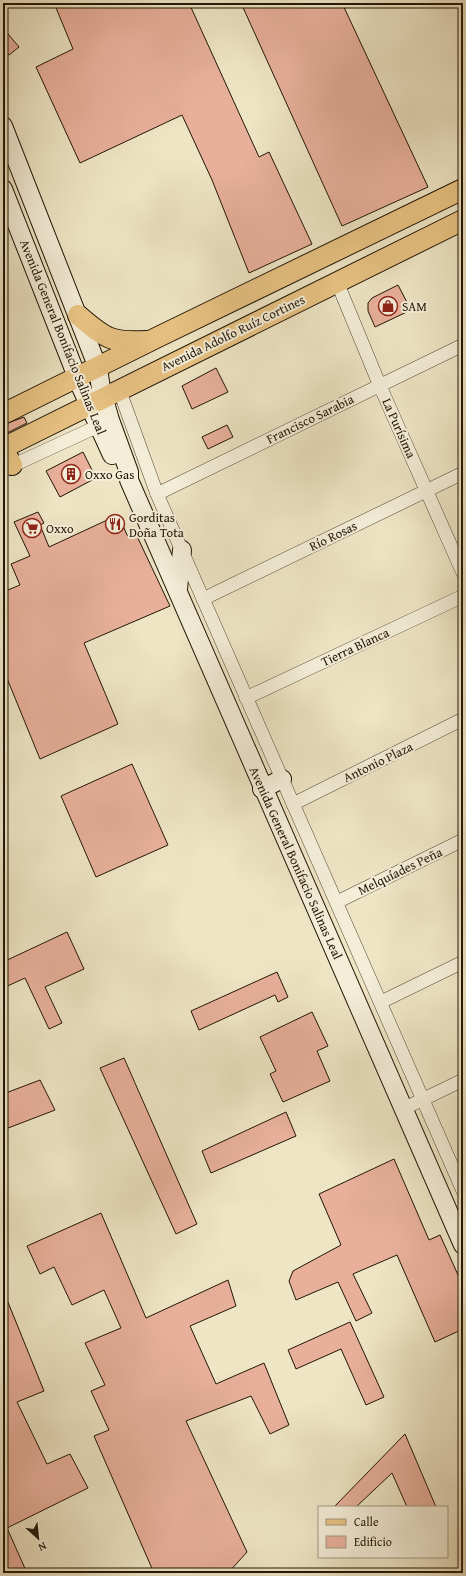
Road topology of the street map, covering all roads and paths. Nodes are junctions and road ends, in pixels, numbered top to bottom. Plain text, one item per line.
1 (3, 126) edge
2 (463, 189) edge
3 (3, 190) edge
4 (463, 220) edge
5 (338, 282) junction
6 (78, 315) junction
7 (150, 340) junction
8 (463, 345) edge
9 (98, 368) junction
10 (77, 378) junction
11 (380, 386) junction
12 (103, 397) junction
13 (3, 414) edge
14 (104, 423) junction
15 (3, 448) edge
16 (7, 467) edge
17 (463, 473) edge
18 (426, 491) junction
19 (158, 494) junction
20 (182, 550) junction
21 (463, 573) edge
22 (178, 590) junction
23 (463, 596) edge
24 (203, 599) junction
25 (246, 698) junction
26 (463, 719) edge
27 (282, 779) junction
28 (262, 789) junction
29 (293, 804) junction
30 (463, 840) edge
31 (337, 902) junction
32 (463, 962) edge
33 (381, 1002) junction
34 (463, 1080) edge
35 (423, 1099) junction
36 (403, 1109) junction
37 (463, 1191) edge
38 (463, 1245) edge

1 - 6 street, Avenida General Bonifacio Salinas Leal
2 - 7 main road
3 - 10 street, Avenida General Bonifacio Salinas Leal
4 - 5 main road, Avenida Adolfo Ruíz Cortines
5 - 11 street, La Purísima
5 - 12 main road, Avenida Adolfo Ruíz Cortines
6 - 7 main road
6 - 9 street, Avenida General Bonifacio Salinas Leal
7 - 9 main road
8 - 11 street, Francisco Sarabia
9 - 10 main road
9 - 12 street, Avenida General Bonifacio Salinas Leal
10 - 12 street, Avenida General Bonifacio Salinas Leal
10 - 13 main road
11 - 18 street, La Purísima
11 - 19 street, Francisco Sarabia
12 - 14 street, Avenida General Bonifacio Salinas Leal
12 - 15 main road, Avenida Adolfo Ruíz Cortines
12 - 19 street
14 - 16 street
14 - 22 street, Avenida General Bonifacio Salinas Leal
15 - 16 main road
17 - 18 street, Río Rosas
18 - 21 street, La Purísima
18 - 24 street, Río Rosas
19 - 20 street
20 - 22 street
20 - 24 street
22 - 28 street, Avenida General Bonifacio Salinas Leal
23 - 25 street, Tierra Blanca
24 - 25 street
25 - 27 street
26 - 29 street, Antonio Plaza
27 - 28 street
27 - 29 street
28 - 36 street, Avenida General Bonifacio Salinas Leal
29 - 31 street
30 - 31 street, Melquíades Peña
31 - 33 street
32 - 33 street
33 - 35 street
34 - 35 street
35 - 36 street
35 - 37 street
36 - 38 street, Avenida General Bonifacio Salinas Leal

